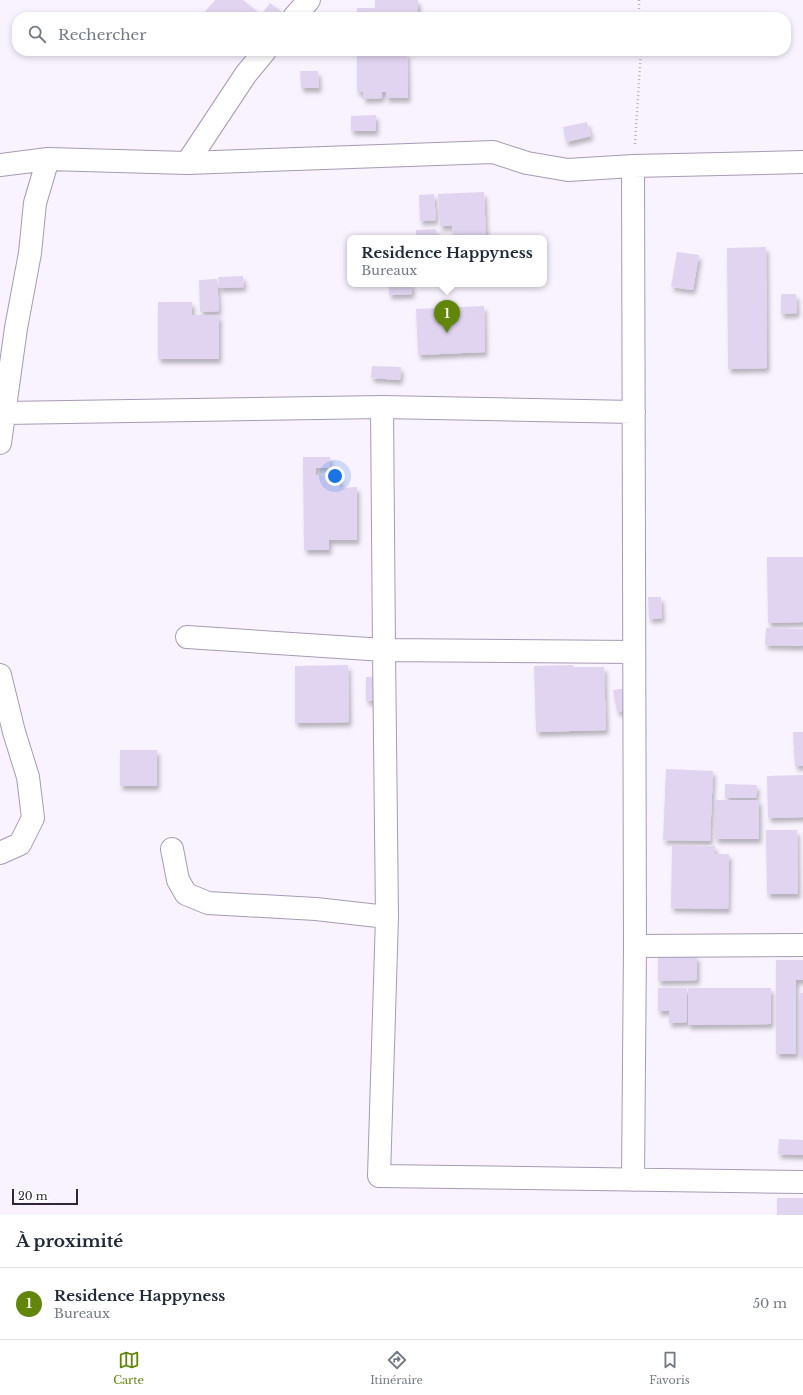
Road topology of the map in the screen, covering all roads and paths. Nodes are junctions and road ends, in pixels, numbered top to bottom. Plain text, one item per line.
1 (309, 0) edge
2 (639, 0) edge
3 (298, 12) edge
4 (640, 12) edge
5 (261, 56) edge
6 (641, 56) edge
7 (48, 159) junction
8 (803, 162) edge
9 (187, 163) junction
10 (0, 165) edge
11 (633, 166) junction
12 (382, 407) junction
13 (634, 412) junction
14 (5, 413) junction
15 (0, 443) edge
16 (187, 637) dead end
17 (384, 650) junction
18 (634, 652) junction
19 (0, 674) edge
20 (172, 849) dead end
21 (0, 853) edge
22 (387, 917) junction
23 (803, 945) edge
24 (635, 946) junction
25 (633, 1180) junction
26 (803, 1182) edge

1 - 3 street
2 - 4 path
5 - 9 street
6 - 11 path
7 - 9 street
7 - 10 street
7 - 14 street
8 - 11 street
9 - 11 street
11 - 13 street
12 - 13 street
12 - 14 street
12 - 17 street
13 - 18 street
14 - 15 street
16 - 17 street
17 - 18 street
17 - 22 street
18 - 24 street
19 - 21 street
20 - 22 street
22 - 25 street
23 - 24 street
24 - 25 street
25 - 26 street

